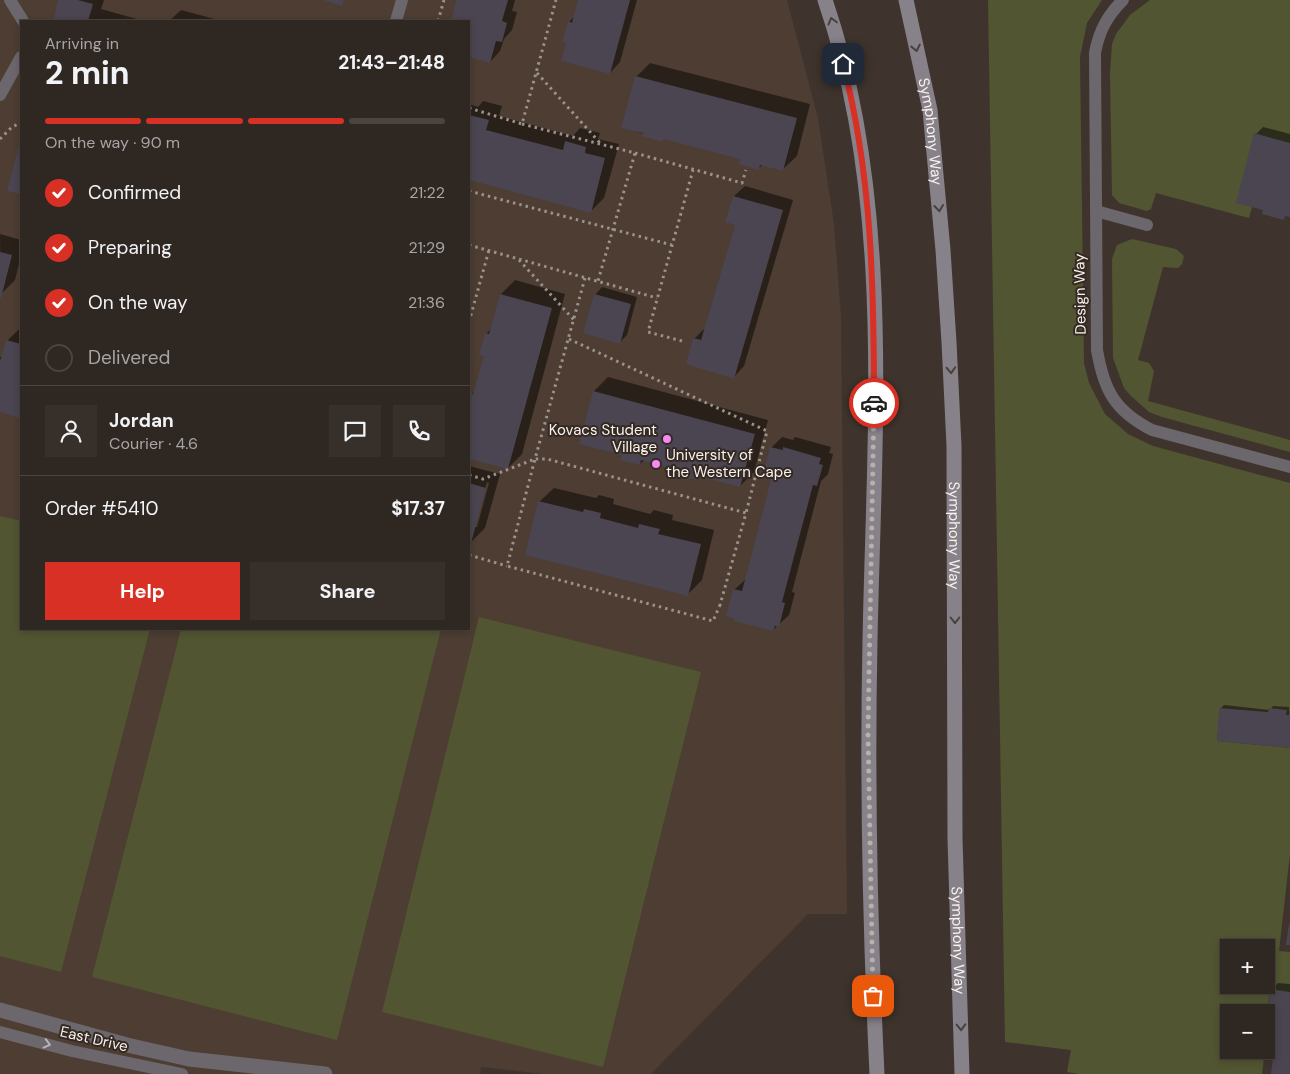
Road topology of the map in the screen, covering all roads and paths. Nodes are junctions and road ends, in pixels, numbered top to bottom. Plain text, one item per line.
1 (10, 0) edge
2 (402, 0) edge
3 (444, 0) edge
4 (556, 0) edge
5 (825, 0) edge
6 (906, 0) edge
7 (1123, 0) edge
8 (22, 20) edge
9 (396, 20) edge
10 (438, 20) edge
11 (20, 59) edge
12 (536, 72) junction
13 (0, 95) edge
14 (470, 108) edge
15 (20, 123) edge
16 (522, 124) junction
17 (0, 138) edge
18 (602, 144) junction
19 (635, 153) junction
20 (693, 170) junction
21 (746, 170) dead end
22 (470, 190) edge
23 (1096, 211) junction
24 (1147, 225) dead end
25 (613, 229) junction
26 (470, 245) edge
27 (672, 245) junction
28 (489, 250) junction
29 (518, 259) junction
30 (585, 278) junction
31 (598, 281) junction
32 (657, 298) junction
33 (470, 318) edge
34 (574, 320) junction
35 (569, 339) junction
36 (682, 340) dead end
37 (535, 460) junction
38 (1290, 467) edge
39 (470, 475) edge
40 (746, 512) junction
41 (470, 555) edge
42 (508, 566) junction
43 (720, 605) junction
44 (725, 607) dead end
45 (0, 1010) edge
46 (0, 1032) edge
47 (182, 1074) edge
48 (325, 1074) edge
49 (877, 1074) edge
50 (962, 1074) edge

1 - 8 lane
2 - 9 lane
3 - 10 path
4 - 12 path
49 -> 5 main road
6 -> 50 main road, Symphony Way
7 - 23 lane, Design Way
11 - 13 lane
12 - 16 path
12 - 18 path
14 - 16 path
15 - 17 path
16 - 18 path
18 - 19 path
19 - 20 path
19 - 25 path
20 - 21 path
20 - 27 path
22 - 25 path
23 - 24 lane
23 - 38 lane, Design Way
25 - 27 path
25 - 31 path
26 - 28 path
27 - 32 path
28 - 29 path
28 - 33 path
29 - 30 path
29 - 34 path
30 - 31 path
30 - 34 path
31 - 32 path
32 - 36 path
34 - 35 path
35 - 37 path
35 - 40 path
37 - 39 path
37 - 40 path
37 - 42 path
40 - 43 path
41 - 42 path
42 - 43 path
43 - 44 path
45 - 48 street
46 -> 47 lane, East Drive

